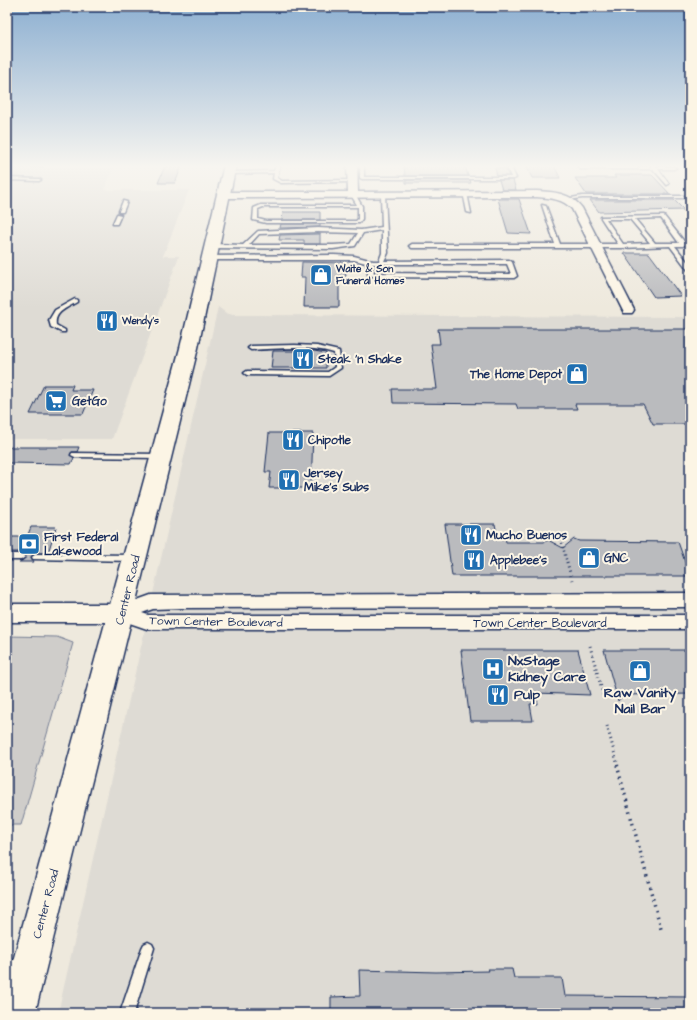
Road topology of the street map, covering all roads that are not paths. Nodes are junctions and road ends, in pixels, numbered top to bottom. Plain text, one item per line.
1 (120, 213) edge
2 (219, 213) edge
3 (256, 213) edge
4 (360, 213) edge
5 (384, 213) edge
6 (546, 213) edge
7 (578, 213) edge
8 (632, 218) junction
9 (115, 222) dead end
10 (384, 228) junction
11 (361, 232) junction
12 (671, 244) junction
13 (654, 245) junction
14 (246, 246) junction
15 (412, 246) dead end
16 (558, 246) junction
17 (596, 246) junction
18 (622, 246) junction
19 (210, 252) junction
20 (369, 262) junction
21 (381, 263) junction
22 (690, 269) edge
23 (75, 301) dead end
24 (628, 310) dead end
25 (63, 331) dead end
26 (251, 348) dead end
27 (247, 374) dead end
28 (75, 456) dead end
29 (161, 456) junction
30 (7, 557) edge
31 (21, 557) dead end
32 (36, 557) dead end
33 (136, 558) junction
34 (690, 600) edge
35 (7, 613) edge
36 (122, 613) junction
37 (690, 622) edge
38 (148, 948) dead end
39 (18, 966) edge
40 (17, 1013) edge
41 (127, 1013) edge

1 - 9 lane
2 - 19 main road, Center Road
3 - 4 lane
5 - 10 lane
6 - 16 lane
7 - 17 street
8 - 12 lane
8 - 13 lane
8 - 18 lane
10 - 11 lane
10 - 21 lane
11 - 14 lane
11 - 14 lane
12 - 13 lane
12 - 22 lane
13 - 18 lane
14 - 19 lane
15 - 16 lane
16 - 17 lane
17 - 18 lane
17 - 24 street
19 - 20 lane
19 - 29 main road, Center Road
20 - 21 lane
20 - 21 lane
23 - 25 lane
26 - 27 lane
28 - 29 lane
29 - 33 main road, Center Road
30 - 31 lane
32 - 33 lane
33 - 36 main road, Center Road
34 - 36 street, Town Center Boulevard
35 - 36 street
36 - 37 street, Town Center Boulevard
36 - 39 main road, Center Road
38 - 41 lane
39 - 40 main road, Center Road

